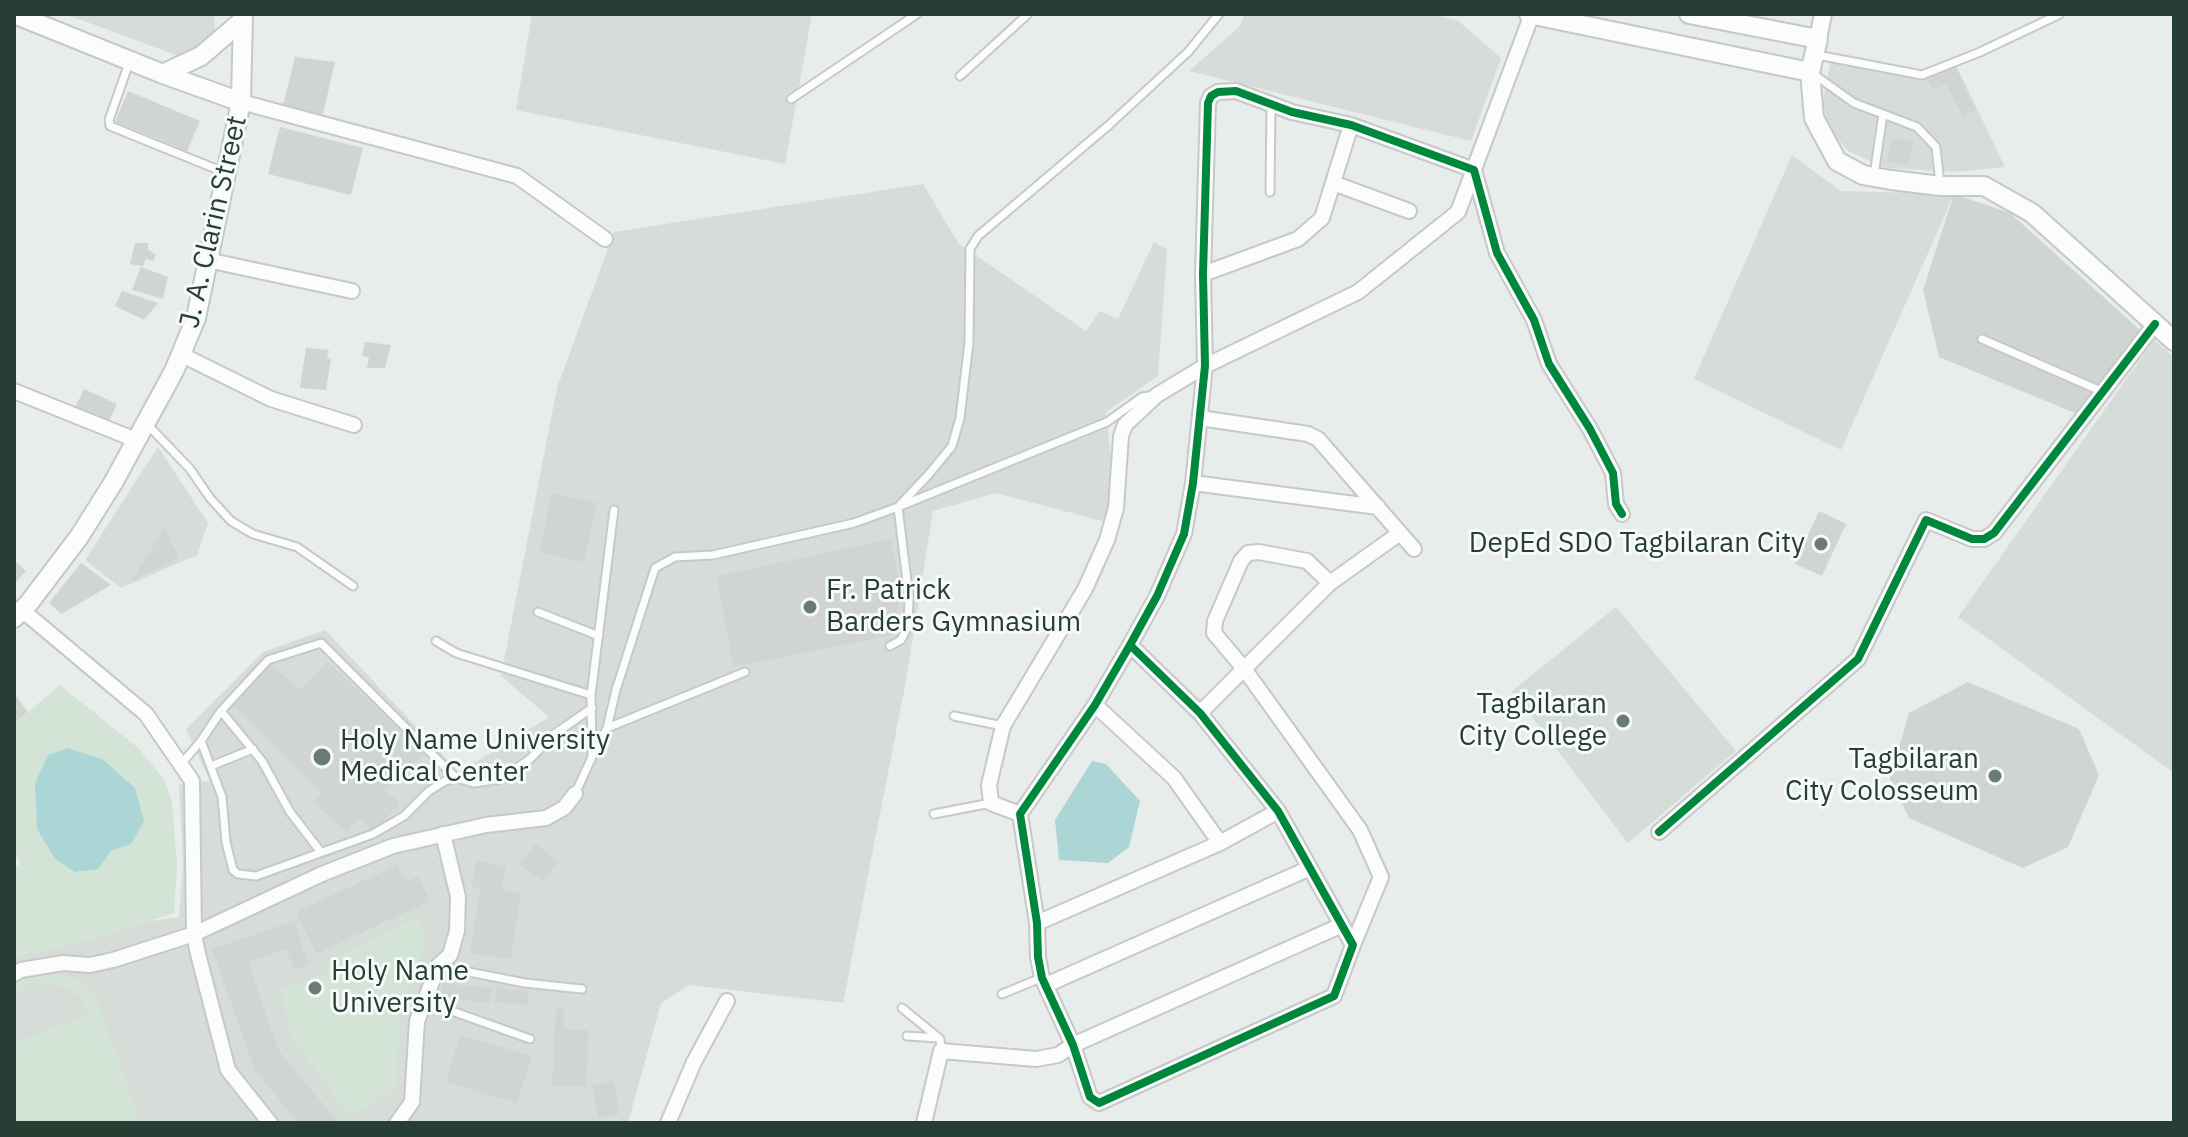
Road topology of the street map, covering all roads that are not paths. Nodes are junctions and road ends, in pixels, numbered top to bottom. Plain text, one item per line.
1 (14, 14) edge
2 (917, 14) edge
3 (1028, 14) edge
4 (1219, 14) edge
5 (1531, 14) edge
6 (1689, 14) edge
7 (1823, 14) edge
8 (2060, 14) edge
9 (243, 17) edge
10 (1814, 55) junction
11 (130, 61) junction
12 (163, 74) junction
13 (960, 76) dead end
14 (791, 99) dead end
15 (241, 102) junction
16 (1271, 104) junction
17 (1883, 114) junction
18 (1351, 125) junction
19 (1474, 170) junction
20 (227, 174) junction
21 (1873, 177) junction
22 (1333, 183) junction
23 (1941, 186) junction
24 (1270, 192) dead end
25 (1409, 211) dead end
26 (605, 239) dead end
27 (207, 260) junction
28 (1203, 274) junction
29 (352, 291) dead end
30 (2155, 324) junction
31 (1982, 339) dead end
32 (2174, 341) edge
33 (182, 355) junction
34 (1205, 366) junction
35 (14, 391) edge
36 (2103, 392) junction
37 (1157, 395) junction
38 (1200, 418) junction
39 (147, 424) junction
40 (354, 425) dead end
41 (136, 440) junction
42 (1193, 483) junction
43 (898, 507) junction
44 (1378, 507) junction
45 (614, 510) dead end
46 (1622, 514) dead end
47 (1400, 533) junction
48 (1414, 549) dead end
49 (1330, 583) junction
50 (353, 586) dead end
51 (538, 612) dead end
52 (18, 614) edge
53 (599, 636) junction
54 (436, 641) dead end
55 (1130, 645) junction
56 (890, 646) dead end
57 (1245, 670) junction
58 (745, 672) dead end
59 (591, 695) junction
60 (1095, 705) junction
61 (592, 708) junction
62 (221, 711) junction
63 (1200, 713) junction
64 (954, 716) dead end
65 (1003, 726) junction
66 (607, 728) junction
67 (201, 741) junction
68 (253, 749) junction
69 (592, 757) junction
70 (181, 764) junction
71 (211, 766) junction
72 (456, 778) junction
73 (575, 794) joint
74 (991, 803) junction
75 (1278, 811) junction
76 (934, 814) dead end
77 (1020, 814) junction
78 (1659, 832) dead end
79 (443, 834) junction
80 (1220, 843) junction
81 (320, 851) junction
82 (1310, 868) junction
83 (1037, 923) junction
84 (1342, 925) junction
85 (194, 934) junction
86 (1353, 945) junction
87 (438, 966) junction
88 (14, 974) edge
89 (1044, 981) junction
90 (582, 989) dead end
91 (1002, 994) dead end
92 (424, 1001) junction
93 (727, 1001) dead end
94 (902, 1008) dead end
95 (907, 1036) dead end
96 (530, 1039) dead end
97 (940, 1045) junction
98 (1073, 1045) junction
99 (270, 1123) edge
100 (397, 1123) edge
101 (668, 1123) edge
102 (924, 1123) edge

1 - 11 main road
2 - 14 lane
3 - 13 lane
4 - 43 lane
5 - 10 main road
5 - 19 street
6 - 10 main road
7 - 10 street
8 - 10 lane
9 - 12 main road
9 - 15 main road, J. A. Clarin Street
10 - 17 lane
10 - 21 main road
11 - 12 main road
11 - 20 lane
12 - 15 main road
15 - 20 main road, J. A. Clarin Street
15 - 26 street
16 - 18 street
16 - 24 lane
16 - 28 street
17 - 21 lane
17 - 23 lane
18 - 19 street
18 - 22 street
19 - 34 street
19 - 46 street
20 - 27 main road, J. A. Clarin Street
21 - 23 main road
22 - 25 street
22 - 28 street
23 - 30 main road
27 - 29 street
27 - 33 main road, J. A. Clarin Street
28 - 34 street
30 - 32 main road
30 - 36 street
31 - 36 lane
33 - 39 main road, J. A. Clarin Street
33 - 40 street
34 - 37 street
34 - 38 street
35 - 41 street
36 - 78 street
37 - 43 lane
37 - 65 street
38 - 42 street
38 - 44 street
39 - 41 main road, J. A. Clarin Street
39 - 50 lane
41 - 52 main road, J. A. Clarin Street
42 - 44 street
42 - 55 street
43 - 56 lane
43 - 66 lane
44 - 47 street
45 - 53 lane
47 - 48 street
47 - 49 street
49 - 57 street
49 - 57 street
51 - 53 lane
52 - 70 street
53 - 59 lane
54 - 59 lane
55 - 60 street
55 - 63 street
57 - 63 street
57 - 86 street
58 - 66 lane
59 - 61 lane
60 - 77 street
60 - 80 street
61 - 69 lane
61 - 72 lane
62 - 67 lane
62 - 68 lane
62 - 72 lane
63 - 75 street
64 - 65 lane
65 - 74 street
66 - 69 lane
67 - 70 lane
67 - 71 lane
68 - 71 lane
68 - 81 lane
69 - 73 lane
70 - 85 street
71 - 81 lane
72 - 81 lane
73 - 79 street
74 - 76 lane
74 - 77 street
75 - 80 street
75 - 82 street
77 - 83 street
79 - 85 street
79 - 87 street
80 - 83 street
82 - 84 street
82 - 89 street
83 - 89 street
84 - 86 street
84 - 98 street
85 - 88 street
85 - 99 street
86 - 98 street
87 - 90 lane
87 - 92 street
89 - 91 lane
89 - 98 street
92 - 96 lane
92 - 100 street
93 - 101 street
94 - 97 lane
95 - 97 lane
97 - 98 street
97 - 102 street

